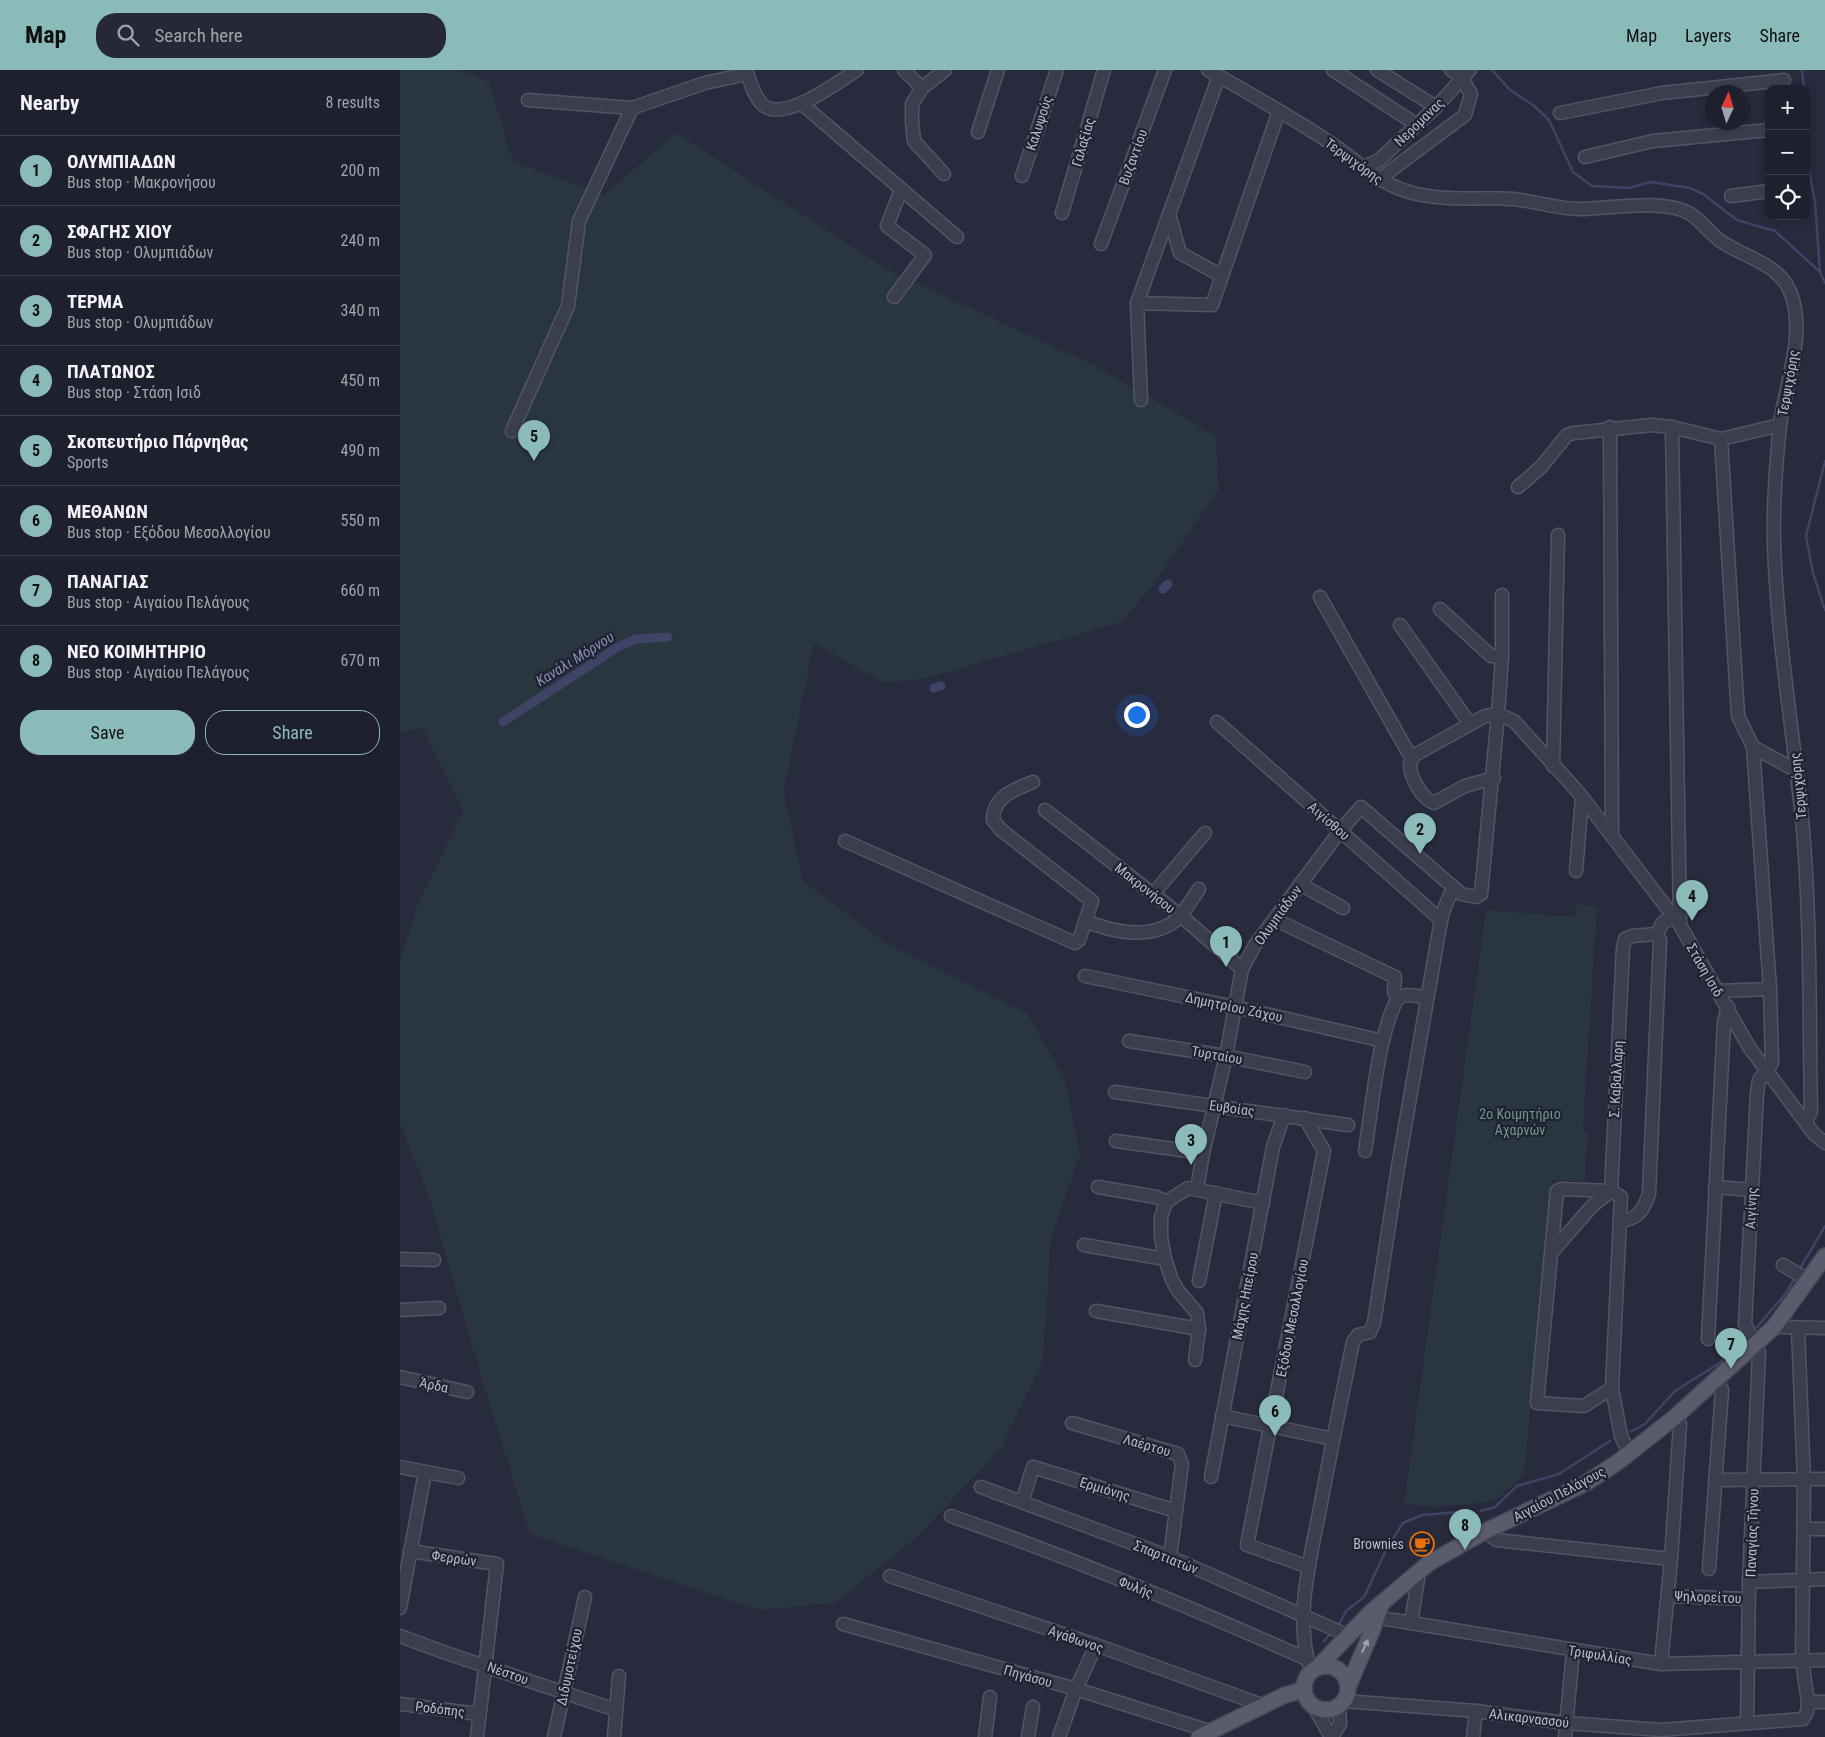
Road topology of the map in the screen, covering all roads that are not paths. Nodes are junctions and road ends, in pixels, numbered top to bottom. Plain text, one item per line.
1 (858, 70) edge
2 (904, 70) edge
3 (945, 70) edge
4 (998, 70) edge
5 (1057, 70) edge
6 (1104, 70) edge
7 (1165, 70) edge
8 (1334, 70) edge
9 (1377, 70) edge
10 (1451, 70) edge
11 (747, 72) edge
12 (1214, 73) edge
13 (1466, 74) edge
14 (1784, 79) edge
15 (922, 88) junction
16 (528, 100) dead end
17 (802, 104) junction
18 (1436, 107) junction
19 (632, 108) junction
20 (1279, 111) junction
21 (1560, 113) dead end
22 (1417, 125) junction
23 (1765, 130) edge
24 (978, 132) dead end
25 (1585, 157) dead end
26 (1364, 167) junction
27 (944, 174) dead end
28 (1022, 176) dead end
29 (1378, 180) junction
30 (901, 190) junction
31 (1765, 192) edge
32 (1731, 196) dead end
33 (1062, 213) dead end
34 (1169, 214) junction
35 (957, 237) dead end
36 (1101, 244) dead end
37 (1222, 276) junction
38 (894, 297) dead end
39 (1137, 303) junction
40 (1141, 400) dead end
41 (1780, 425) junction
42 (1610, 427) junction
43 (1672, 427) junction
44 (512, 431) dead end
45 (1721, 439) junction
46 (1518, 487) dead end
47 (1558, 535) dead end
48 (1502, 596) dead end
49 (1320, 597) dead end
50 (1440, 609) dead end
51 (1400, 625) dead end
52 (1502, 657) junction
53 (1498, 714) junction
54 (1217, 722) dead end
55 (1470, 724) junction
56 (1754, 747) junction
57 (1413, 756) junction
58 (1553, 766) junction
59 (1797, 771) junction
60 (1494, 778) junction
61 (1033, 782) dead end
62 (1582, 797) junction
63 (1045, 810) dead end
64 (1340, 831) junction
65 (1205, 833) dead end
66 (1612, 835) junction
67 (845, 841) dead end
68 (1576, 871) dead end
69 (1300, 884) junction
70 (1199, 889) dead end
71 (1454, 889) junction
72 (1153, 894) junction
73 (1343, 908) dead end
74 (1180, 916) junction
75 (1274, 919) junction
76 (1441, 920) junction
77 (1086, 921) junction
78 (1677, 922) junction
79 (1657, 934) junction
80 (1242, 969) junction
81 (1085, 976) dead end
82 (1770, 989) junction
83 (1718, 991) junction
84 (1427, 997) junction
85 (1398, 998) junction
86 (1235, 1007) junction
87 (1728, 1008) junction
88 (1129, 1041) dead end
89 (1383, 1041) junction
90 (1226, 1056) junction
91 (1767, 1071) junction
92 (1305, 1072) dead end
93 (1115, 1092) dead end
94 (1214, 1105) junction
95 (1284, 1116) junction
96 (1304, 1118) junction
97 (1806, 1122) junction
98 (1348, 1124) dead end
99 (1116, 1141) dead end
100 (1825, 1143) edge
101 (1365, 1151) dead end
102 (1203, 1153) junction
103 (1098, 1187) dead end
104 (1715, 1187) junction
105 (1197, 1189) junction
106 (1752, 1190) junction
107 (1611, 1191) junction
108 (1216, 1193) junction
109 (1166, 1202) junction
110 (1263, 1203) junction
111 (1620, 1221) junction
112 (1084, 1245) dead end
113 (1551, 1253) junction
114 (1825, 1256) edge
115 (400, 1259) edge
116 (1164, 1259) junction
117 (434, 1260) dead end
118 (1783, 1265) dead end
119 (1808, 1280) junction
120 (1199, 1281) dead end
121 (439, 1308) dead end
122 (400, 1310) edge
123 (1096, 1311) dead end
124 (1774, 1327) junction
125 (1798, 1328) junction
126 (1825, 1328) edge
127 (1199, 1329) junction
128 (1708, 1340) dead end
129 (1756, 1344) junction
130 (1195, 1360) dead end
131 (400, 1377) edge
132 (1717, 1381) junction
133 (1612, 1388) junction
134 (467, 1392) dead end
135 (1222, 1416) junction
136 (1675, 1417) junction
137 (1072, 1422) dead end
138 (1271, 1426) junction
139 (1333, 1439) junction
140 (1629, 1454) junction
141 (400, 1467) edge
142 (425, 1472) junction
143 (1211, 1477) dead end
144 (458, 1478) dead end
145 (1825, 1479) edge
146 (1715, 1480) junction
147 (1804, 1481) junction
148 (1754, 1482) junction
149 (981, 1487) dead end
150 (1022, 1502) junction
151 (1176, 1511) junction
152 (951, 1516) dead end
153 (1804, 1529) junction
154 (1825, 1529) edge
155 (1486, 1531) junction
156 (410, 1551) junction
157 (1170, 1557) junction
158 (1671, 1559) junction
159 (1309, 1567) junction
160 (1709, 1569) dead end
161 (1414, 1575) junction
162 (890, 1576) dead end
163 (1825, 1579) edge
164 (1803, 1580) junction
165 (1750, 1582) junction
166 (1668, 1596) junction
167 (585, 1597) dead end
168 (1749, 1599) junction
169 (400, 1608) edge
170 (1379, 1609) junction
171 (1303, 1615) junction
172 (1411, 1623) junction
173 (843, 1624) dead end
174 (1347, 1635) junction
175 (401, 1640) edge
176 (1096, 1645) junction
177 (1573, 1651) junction
178 (1802, 1660) junction
179 (1825, 1660) edge
180 (1748, 1662) junction
181 (1661, 1664) junction
182 (484, 1665) junction
183 (1311, 1666) junction
184 (619, 1676) dead end
185 (1076, 1689) junction
186 (1303, 1690) junction
187 (563, 1692) junction
188 (990, 1696) dead end
189 (1344, 1698) junction
190 (1808, 1702) junction
191 (1825, 1702) edge
192 (400, 1704) edge
193 (1262, 1705) junction
194 (1033, 1707) dead end
195 (1315, 1709) junction
196 (616, 1710) junction
197 (1476, 1711) junction
198 (479, 1714) junction
199 (1566, 1723) junction
200 (1747, 1723) junction
201 (1206, 1734) edge
202 (477, 1737) edge
203 (554, 1737) edge
204 (614, 1737) edge
205 (985, 1737) edge
206 (1028, 1737) edge
207 (1058, 1737) edge
208 (1331, 1737) edge
209 (1473, 1737) edge
210 (1565, 1737) edge

1 - 17 street
2 - 15 street
3 - 15 street
4 - 24 street
5 - 28 street, Καλυψούς
6 - 33 street, Γαλαξίας
7 - 36 street, Βυζαντίου
8 - 22 street
9 - 18 street
10 - 13 street
11 - 17 street
11 - 19 street
12 - 20 street, Τερψιχόρης
12 - 34 street
13 - 18 street, Νερομανας
13 - 29 street
14 - 21 street
15 - 27 street
16 - 19 street
17 - 30 street
18 - 22 street, Νερομανας
19 - 44 street
20 - 26 street, Τερψιχόρης
20 - 37 street
22 - 26 street, Νερομανας
23 - 25 street
26 - 29 street, Τερψιχόρης
29 - 41 street, Τερψιχόρης
30 - 35 street
30 - 38 street
31 - 32 street
34 - 37 street
34 - 39 street
37 - 39 street
39 - 40 street
41 - 45 street
41 - 59 street, Τερψιχόρης
42 - 43 street
42 - 46 street
42 - 66 street
43 - 45 street
43 - 78 street
45 - 56 street
47 - 58 street
48 - 52 street
49 - 57 street
50 - 52 street
51 - 55 street
52 - 53 street
53 - 55 street
53 - 58 street, Στάση Ισιδ
53 - 60 street
54 - 64 street, Αιγίσθου
55 - 57 street
56 - 59 street
56 - 82 street, Αιγίνης
57 - 60 street
58 - 62 street, Στάση Ισιδ
59 - 97 street, Τερψιχόρης
60 - 71 street
61 - 77 street
62 - 66 street, Στάση Ισιδ
62 - 68 street
63 - 72 street, Μακρονήσου
64 - 69 street, Ολυμπιάδων
64 - 71 street, Ολυμπιάδων
64 - 76 street, Αιγίσθου
65 - 72 street
66 - 78 street, Στάση Ισιδ
67 - 77 street
69 - 73 street
69 - 75 street, Ολυμπιάδων
70 - 74 street
71 - 76 street
72 - 74 street, Μακρονήσου
74 - 77 street
74 - 80 street, Μακρονήσου
75 - 80 street, Ολυμπιάδων
75 - 85 street
76 - 84 street
78 - 79 street
78 - 83 street, Στάση Ισιδ
79 - 107 street, Σ. Καβαλλαρη
79 - 111 street
80 - 86 street, Ολυμπιάδων
81 - 86 street, Δημητρίου Ζάχου
82 - 83 street
82 - 91 street, Αιγίνης
83 - 87 street, Στάση Ισιδ
84 - 85 street
84 - 139 street
85 - 89 street
86 - 89 street, Δημητρίου Ζάχου
86 - 90 street, Ολυμπιάδων
87 - 91 street, Στάση Ισιδ
87 - 104 street
88 - 90 street, Τυρταίου
89 - 101 street
90 - 92 street, Τυρταίου
90 - 94 street, Ολυμπιάδων
91 - 97 street, Στάση Ισιδ
91 - 106 street, Αιγίνης
93 - 94 street, Ευβοίας
94 - 95 street, Ευβοίας
94 - 102 street, Ολυμπιάδων
95 - 96 street, Ευβοίας
95 - 110 street, Μάχης Ηπείρου
96 - 98 street, Ευβοίας
96 - 138 street, Εξόδου Μεσολλογίου
97 - 100 street, Στάση Ισιδ
99 - 102 street
102 - 105 street, Ολυμπιάδων
103 - 109 street
104 - 106 street
104 - 128 street
105 - 108 street
105 - 109 street
106 - 129 street, Αιγίνης
107 - 111 street
107 - 113 street
107 - 113 street
108 - 110 street
108 - 120 street
109 - 116 street
110 - 135 street, Μάχης Ηπείρου
111 - 133 street
112 - 116 street
113 - 133 street
114 - 119 main road, Αιγαίου Πελάγους
115 - 117 street
116 - 127 street
118 - 119 street
119 - 124 main road, Αιγαίου Πελάγους
121 - 122 street
123 - 127 street
124 - 125 street
124 - 129 main road, Αιγαίου Πελάγους
125 - 126 street
125 - 147 street
127 - 130 street
129 - 132 main road, Αιγαίου Πελάγους
129 - 148 street, Παναγίας Τήνου
131 - 134 street, Άρδα
132 - 136 main road, Αιγαίου Πελάγους
132 - 146 street
133 - 140 street
135 - 138 street
135 - 143 street, Μάχης Ηπείρου
136 - 140 main road, Αιγαίου Πελάγους
136 - 158 street
137 - 151 street, Λαέρτου
138 - 139 street
138 - 159 street, Εξόδου Μεσολλογίου
139 - 159 street
140 - 155 main road, Αιγαίου Πελάγους
141 - 142 street
142 - 144 street
142 - 156 street
145 - 147 street
146 - 148 street
146 - 160 street
147 - 148 street
147 - 153 street
148 - 165 street, Παναγίας Τήνου
149 - 150 street, Σπαρτιατών
150 - 151 street, Ερμιόνης
150 - 157 street, Σπαρτιατών
151 - 157 street, Λαέρτου
152 - 183 street, Φυλής
153 - 154 street
153 - 164 street
155 - 158 street
155 - 161 main road, Αιγαίου Πελάγους
156 - 169 street
156 - 182 street, Φερρών
157 - 171 street, Σπαρτιατών
158 - 166 street
159 - 171 street
161 - 170 main road, Αιγαίου Πελάγους
161 - 172 street
162 - 176 street, Αγάθωνος
163 - 164 street, Ψηλορείτου
164 - 165 street, Ψηλορείτου
164 - 178 street
165 - 168 street, Παναγίας Τήνου
166 - 168 street, Ψηλορείτου
166 - 181 street
167 - 187 street, Διδυμοτείχου
168 - 180 street, Παναγίας Τήνου
170 - 172 street, Τριφυλλίας
170 - 174 main road, Αιγαίου Πελάγους
189 -> 170 main road
171 - 174 street, Σπαρτιατών
171 - 183 street
172 - 177 street, Τριφυλλίας
173 - 185 street, Πηγάσου
174 - 183 main road, Αιγαίου Πελάγους
175 - 182 street, Νέστου
176 - 185 street
176 - 193 street, Αγάθωνος
177 - 181 street, Τριφυλλίας
177 - 199 street
178 - 179 street, Τριφυλλίας
178 - 180 street, Τριφυλλίας
178 - 190 street
180 - 181 street, Τριφυλλίας
180 - 200 street, Παναγίας Τήνου
182 - 187 street, Νέστου
182 - 198 street
183 - 186 main road
183 - 189 main road
184 - 196 street
185 - 201 street, Πηγάσου
185 - 207 street
186 - 193 main road
186 - 195 main road
187 - 196 street, Νέστου
187 - 203 street, Διδυμοτείχου
188 - 205 street
189 - 195 main road
189 - 197 street, Αλικαρνασσού
189 - 208 street
190 - 191 street
190 - 200 street, Αλικαρνασσού
192 - 198 street, Ροδόπης
193 - 201 main road
194 - 206 street
195 - 208 street
196 - 204 street
197 - 199 street, Αλικαρνασσού
197 - 209 street
198 - 202 street
199 - 200 street, Αλικαρνασσού
199 - 210 street

